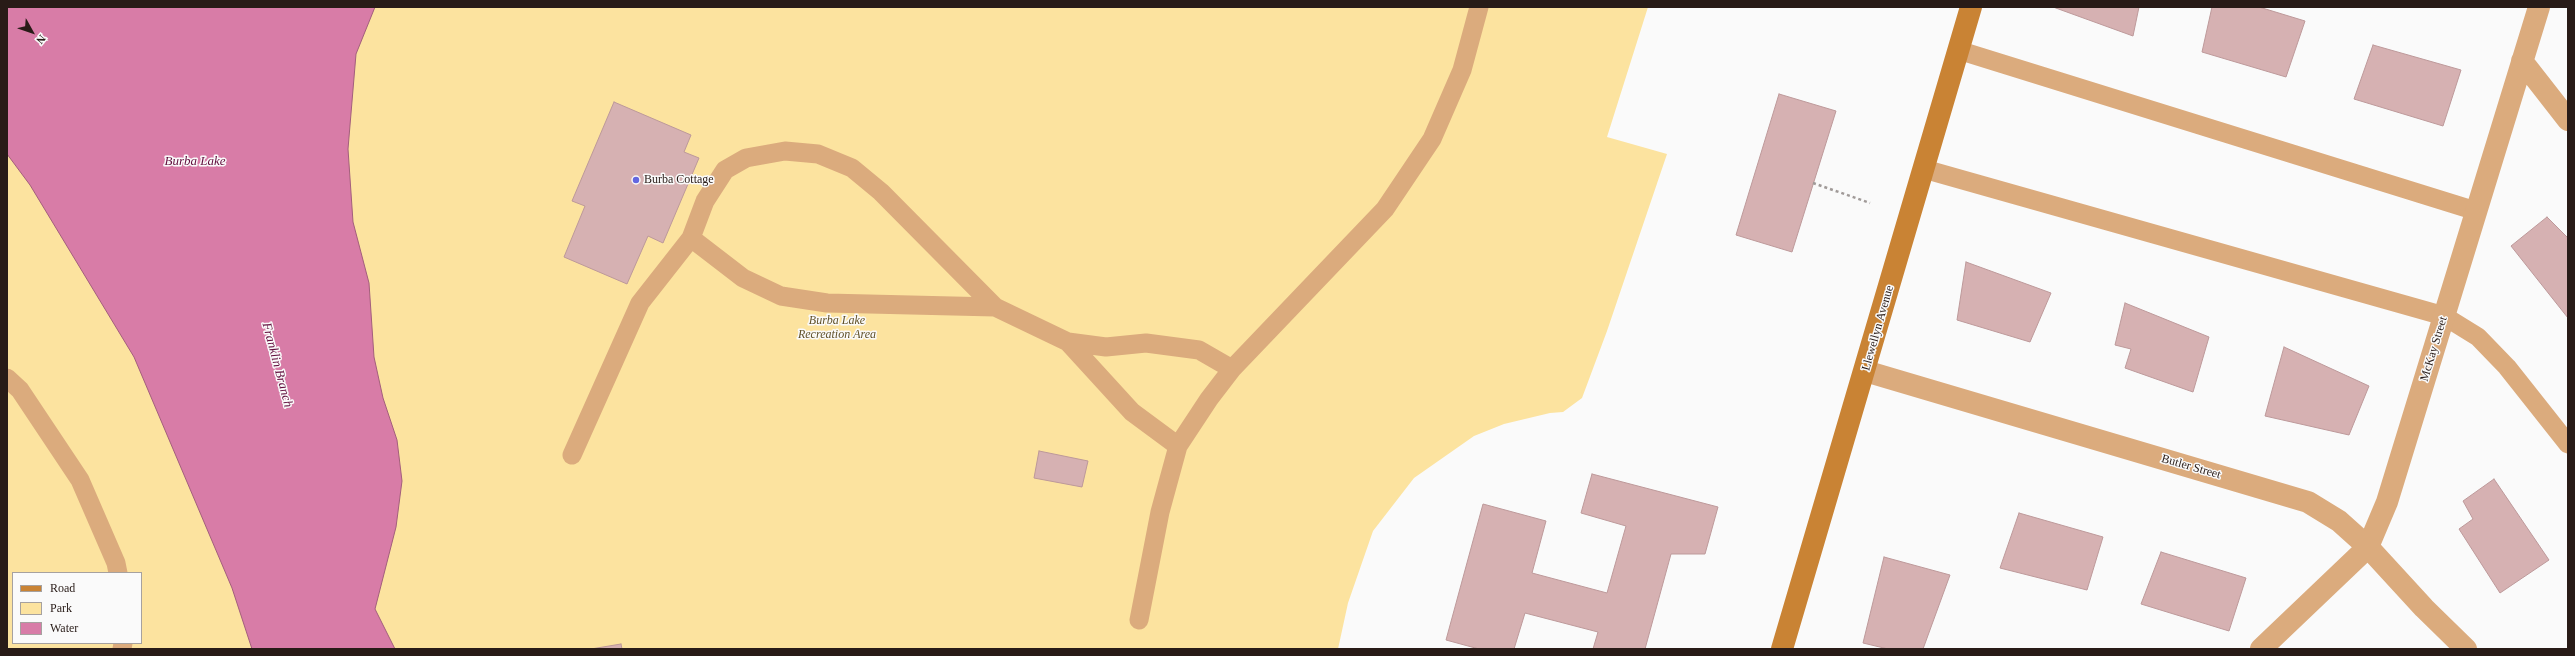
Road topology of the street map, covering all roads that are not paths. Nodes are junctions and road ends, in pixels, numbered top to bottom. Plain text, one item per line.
1 (1479, 7) edge
2 (1971, 7) edge
3 (2539, 7) edge
4 (1958, 50) junction
5 (2522, 61) junction
6 (2568, 120) edge
7 (1924, 169) junction
8 (2476, 211) junction
9 (691, 238) junction
10 (995, 307) junction
11 (2444, 316) junction
12 (1068, 342) junction
13 (1232, 369) junction
14 (1865, 371) junction
15 (7, 378) edge
16 (2568, 444) edge
17 (1178, 446) junction
18 (572, 456) dead end
19 (2368, 547) junction
20 (118, 572) edge
21 (1139, 620) dead end
22 (1782, 649) edge
23 (2260, 649) edge
24 (2466, 649) edge

1 - 13 lane
2 - 4 street, Llewellyn Avenue
3 - 5 street, McKay Street
4 - 7 street, Llewellyn Avenue
4 - 8 lane
5 - 6 street
5 - 8 street, McKay Street
7 - 11 lane
7 - 14 street, Llewellyn Avenue
8 - 11 street, McKay Street
9 - 10 lane
9 - 10 lane
9 - 18 lane
10 - 12 lane
11 - 16 lane
11 - 19 street, McKay Street
12 - 13 lane
12 - 17 lane
13 - 17 lane
14 - 19 street, Butler Street
14 - 22 street, Llewellyn Avenue
15 - 20 lane
17 - 21 lane
19 - 23 street, McKay Street
19 - 24 street, Butler Street

